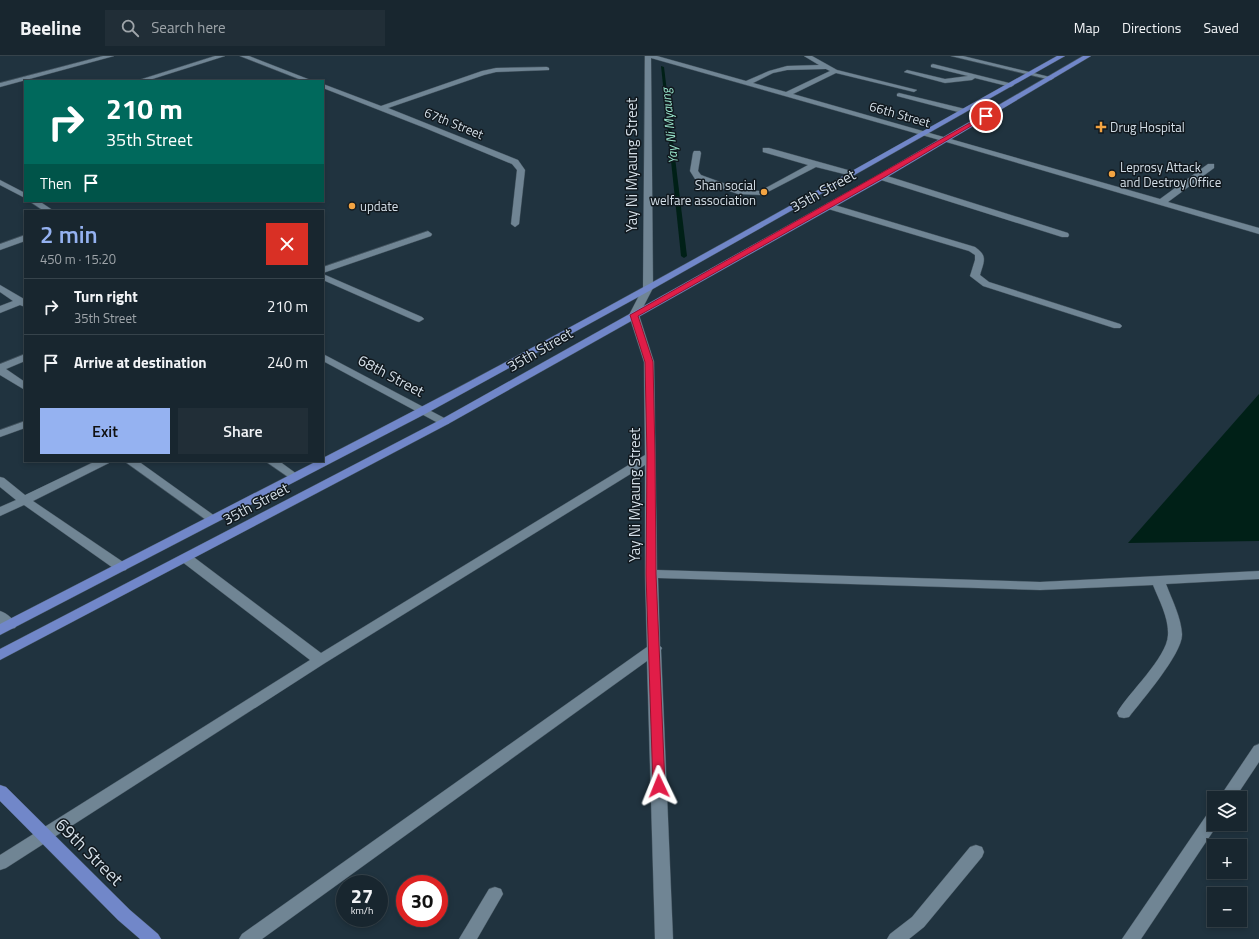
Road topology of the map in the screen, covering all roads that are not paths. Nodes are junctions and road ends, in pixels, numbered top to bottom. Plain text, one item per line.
1 (111, 56) edge
2 (222, 56) edge
3 (243, 56) edge
4 (649, 56) edge
5 (808, 56) edge
6 (954, 56) edge
7 (1062, 56) edge
8 (1088, 56) edge
9 (933, 66) dead end
10 (828, 67) junction
11 (547, 69) dead end
12 (834, 72) junction
13 (907, 72) dead end
14 (1030, 74) junction
15 (979, 77) junction
16 (1051, 78) junction
17 (142, 80) edge
18 (307, 80) edge
19 (746, 83) junction
20 (1011, 84) junction
21 (0, 86) edge
22 (324, 86) edge
23 (876, 88) dead end
24 (914, 90) dead end
25 (787, 94) junction
26 (382, 108) junction
27 (962, 111) junction
28 (924, 133) junction
29 (946, 139) junction
30 (766, 150) dead end
31 (697, 153) dead end
32 (815, 164) junction
33 (1211, 166) dead end
34 (852, 174) junction
35 (880, 177) junction
36 (0, 182) edge
37 (24, 195) edge
38 (35, 202) edge
39 (1162, 202) junction
40 (794, 206) junction
41 (828, 206) junction
42 (48, 210) edge
43 (816, 214) junction
44 (515, 224) dead end
45 (1259, 231) edge
46 (428, 234) dead end
47 (1065, 235) dead end
48 (24, 238) edge
49 (0, 247) edge
50 (324, 270) edge
51 (324, 277) edge
52 (0, 288) edge
53 (648, 288) junction
54 (23, 303) edge
55 (0, 310) edge
56 (634, 315) junction
57 (419, 319) dead end
58 (1117, 326) dead end
59 (24, 357) edge
60 (324, 358) edge
61 (0, 369) edge
62 (24, 387) edge
63 (423, 411) junction
64 (444, 422) junction
65 (24, 424) edge
66 (0, 434) edge
67 (651, 456) junction
68 (103, 462) edge
69 (131, 462) edge
70 (272, 462) edge
71 (295, 477) junction
72 (0, 481) edge
73 (24, 500) junction
74 (0, 512) edge
75 (213, 519) junction
76 (186, 558) junction
77 (121, 567) junction
78 (651, 574) junction
79 (1259, 575) edge
80 (1158, 579) junction
81 (3, 624) edge
82 (655, 648) junction
83 (0, 655) edge
84 (320, 660) junction
85 (1124, 713) dead end
86 (1259, 750) edge
87 (0, 790) edge
88 (1232, 791) edge
89 (1207, 827) edge
90 (44, 835) junction
91 (976, 852) dead end
92 (0, 863) edge
93 (495, 894) dead end
94 (152, 939) edge
95 (248, 939) edge
96 (468, 939) edge
97 (664, 939) edge
98 (896, 939) edge
99 (1131, 939) edge

1 - 21 street
2 - 17 street
3 - 18 street
4 - 19 street, 66th Street
4 - 53 street, Yay Ni Myaung Street
5 - 10 street
6 - 14 street
7 - 14 main road, 35th Street
8 - 16 main road, 35th Street
9 - 15 street
10 - 12 street
10 - 19 street
11 - 26 street
12 - 24 street
12 - 25 street
13 - 15 street
14 - 16 street
14 - 20 main road, 35th Street
15 - 20 street
16 - 29 main road, 35th Street
19 - 25 street, 66th Street
20 - 27 main road, 35th Street
22 - 26 street, 67th Street
23 - 27 street
25 - 28 street, 66th Street
26 - 44 street, 67th Street
27 - 28 main road, 35th Street
28 - 29 street, 66th Street
28 - 34 main road, 35th Street
29 - 35 main road, 35th Street
29 - 39 street, 66th Street
30 - 32 street
31 - 32 street
32 - 34 street
33 - 39 street
34 - 40 main road, 35th Street
35 - 41 main road, 35th Street
35 - 47 street
36 - 37 street
38 - 42 street
39 - 45 street, 66th Street
40 - 43 main road
40 - 53 main road, 35th Street
41 - 43 main road, 35th Street
41 - 58 street
43 - 56 main road, 35th Street
46 - 50 street
48 - 49 street
51 - 57 street
52 - 54 street
53 - 56 street, Yay Ni Myaung Street
53 - 63 main road, 35th Street
54 - 55 street
56 - 64 main road, 35th Street
56 - 67 street, Yay Ni Myaung Street
59 - 61 street
60 - 63 street, 68th Street
61 - 62 street
63 - 64 street, 68th Street
63 - 71 main road, 35th Street
64 - 76 main road, 35th Street
65 - 66 street
67 - 78 street, Yay Ni Myaung Street
67 - 84 street
68 - 73 street
69 - 75 street
70 - 71 street
71 - 75 main road, 35th Street
72 - 73 street
73 - 74 street
73 - 77 street
75 - 77 main road, 35th Street
76 - 83 main road, 35th Street
76 - 84 street
77 - 81 main road, 35th Street
78 - 80 street
78 - 82 street, Yay Ni Myaung Street
79 - 80 street
80 - 85 street
82 - 95 street
82 - 97 street, Yay Ni Myaung Street
84 - 90 street
86 - 88 street
87 - 90 main road, 69th Street
89 - 99 street
90 - 92 street
90 - 94 main road, 69th Street
91 - 98 street
93 - 96 street

